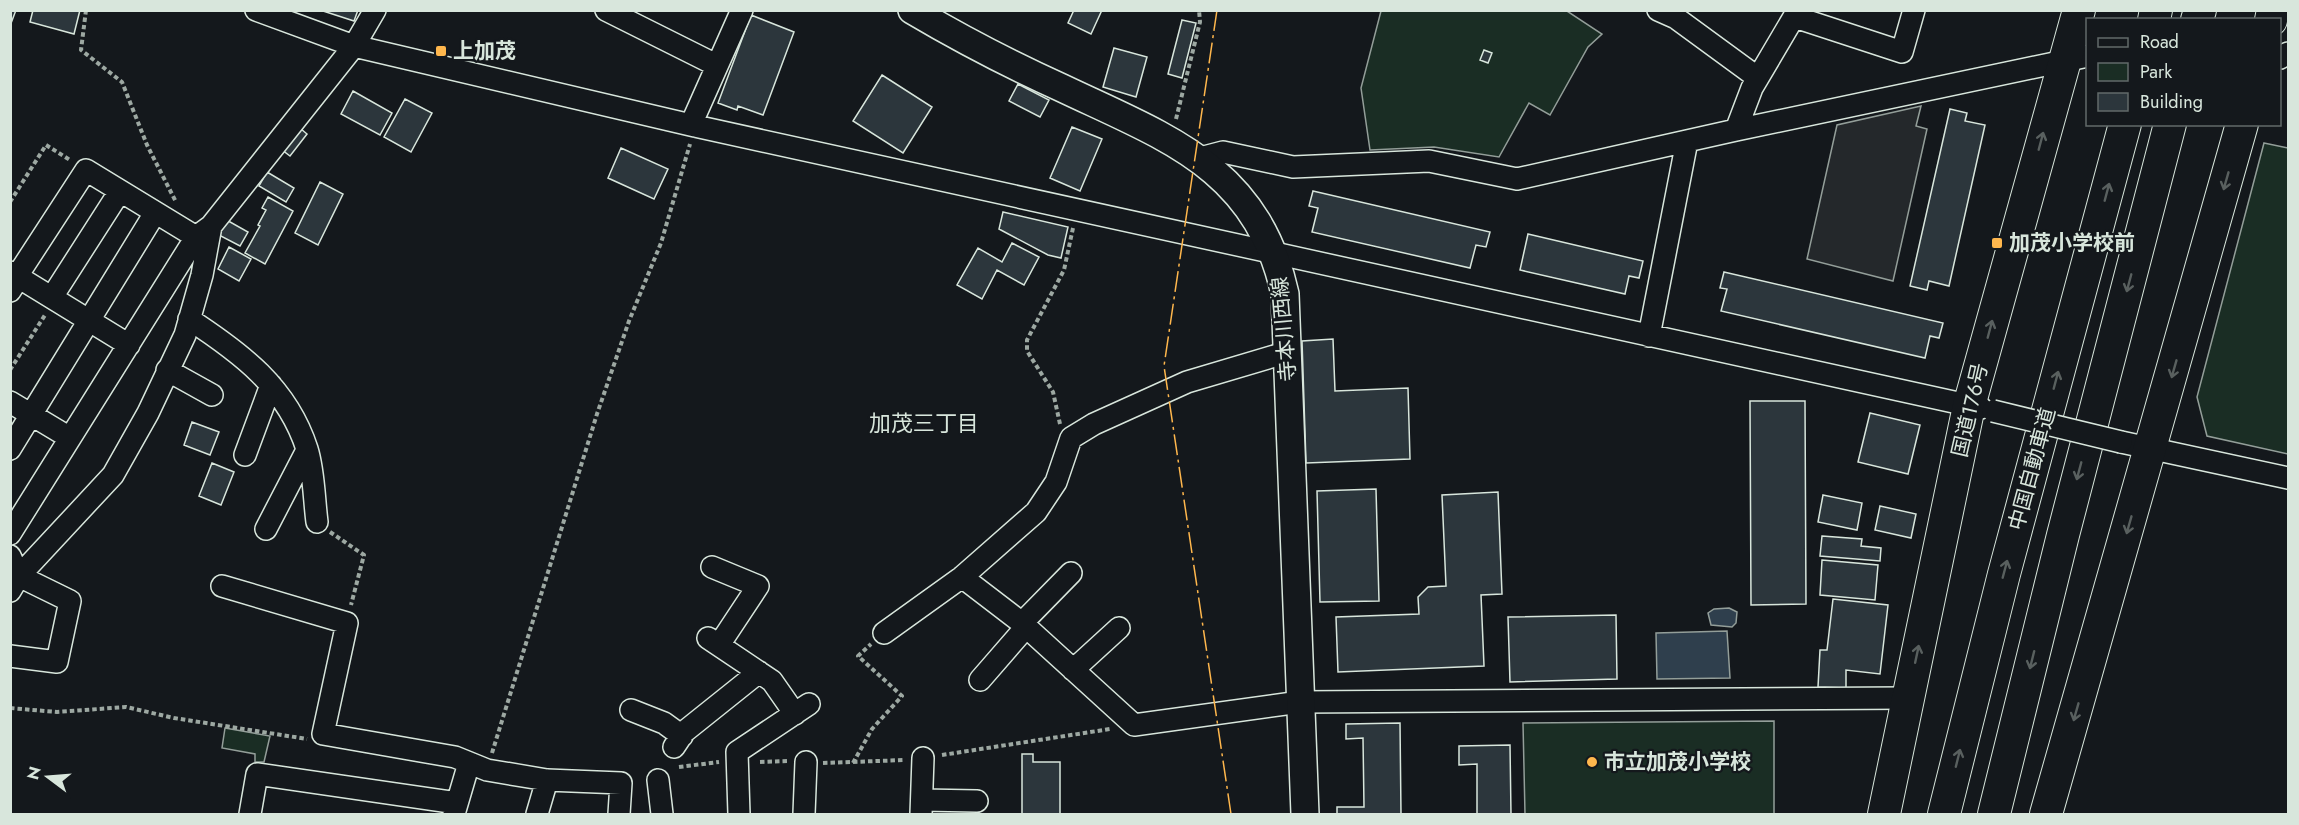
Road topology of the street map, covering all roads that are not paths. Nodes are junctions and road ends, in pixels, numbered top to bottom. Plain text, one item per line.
1 (256, 10) edge
2 (375, 10) edge
3 (606, 10) edge
4 (741, 10) edge
5 (912, 10) edge
6 (1914, 10) edge
7 (2079, 10) edge
8 (1670, 13) edge
9 (1796, 14) edge
10 (354, 46) junction
11 (2076, 58) edge
12 (716, 65) junction
13 (1758, 78) junction
14 (695, 126) junction
15 (2124, 126) edge
16 (2169, 126) edge
17 (2241, 126) edge
18 (1736, 130) junction
19 (1687, 141) junction
20 (1200, 158) junction
21 (120, 191) junction
22 (155, 213) junction
23 (200, 232) junction
24 (1272, 251) junction
25 (13, 280) edge
26 (54, 298) junction
27 (189, 319) junction
28 (89, 321) junction
29 (1649, 336) junction
30 (129, 345) junction
31 (1288, 352) junction
32 (167, 370) junction
33 (271, 385) junction
34 (212, 395) dead end
35 (10, 402) edge
36 (1981, 408) junction
37 (31, 415) junction
38 (70, 438) junction
39 (2151, 448) junction
40 (10, 449) edge
41 (307, 450) junction
42 (245, 455) dead end
43 (2289, 478) edge
44 (317, 522) road end
45 (266, 530) dead end
46 (10, 534) edge
47 (10, 556) edge
48 (712, 567) dead end
49 (1071, 573) dead end
50 (962, 577) junction
51 (15, 584) edge
52 (222, 586) dead end
53 (1024, 625) junction
54 (1119, 628) dead end
55 (884, 633) road end
56 (10, 656) edge
57 (1073, 670) junction
58 (759, 672) junction
59 (980, 680) dead end
60 (1908, 698) junction
61 (1300, 702) junction
62 (631, 710) dead end
63 (923, 758) road end
64 (806, 762) dead end
65 (478, 766) junction
66 (547, 780) junction
67 (658, 780) dead end
68 (977, 801) dead end
69 (922, 807) edge
70 (456, 809) edge
71 (734, 809) edge
72 (250, 814) edge
73 (537, 814) edge
74 (619, 814) edge
75 (662, 814) edge
76 (804, 814) edge
77 (1305, 814) edge
78 (1884, 814) edge
79 (1944, 814) edge
80 (1994, 814) edge
81 (2046, 814) edge

1 - 10 street
2 - 10 street
3 - 12 street
4 - 12 street
5 - 20 main road, 寺本川西線
6 - 9 street
7 - 11 highway, 国道176号
8 - 13 street
9 - 13 street
10 - 14 street
10 - 23 street
11 - 18 street
36 -> 11 highway, 国道176号
12 - 14 street
13 - 18 street
14 - 24 street
79 -> 15 highway, 中国自動車道
16 -> 80 highway
17 -> 39 highway
18 - 19 street
19 - 20 street
19 - 29 street
20 - 24 main road, 寺本川西線
21 - 22 street
21 - 25 street
21 - 26 street
22 - 23 street
22 - 28 street
23 - 27 street
23 - 30 street
24 - 29 street
24 - 31 main road, 寺本川西線
25 - 26 street
26 - 28 street
27 - 32 street
27 - 33 street
28 - 30 street
28 - 37 street
29 - 36 street
30 - 38 street
31 - 50 street
31 - 61 main road, 寺本川西線
32 - 34 street
32 - 51 street
33 - 41 street
33 - 42 street
35 - 37 street
36 - 39 street, bridge
60 -> 36 highway, 国道176号
37 - 38 street
37 - 40 street
38 - 46 street
39 - 43 street
39 -> 81 highway
41 - 44 street
41 - 45 street
47 - 51 street
48 - 58 street
49 - 53 street
50 - 53 street
50 - 55 street
51 - 56 street
52 - 65 street
53 - 57 street
53 - 59 street
54 - 57 street
57 - 61 street
58 - 62 street
58 - 71 street
60 - 61 street
60 - 78 highway, 国道176号
61 - 77 main road, 寺本川西線
63 - 69 street
64 - 76 street
65 - 66 street
65 - 70 street
66 - 73 street
66 - 74 street
67 - 75 street
68 - 69 street
70 - 72 street

